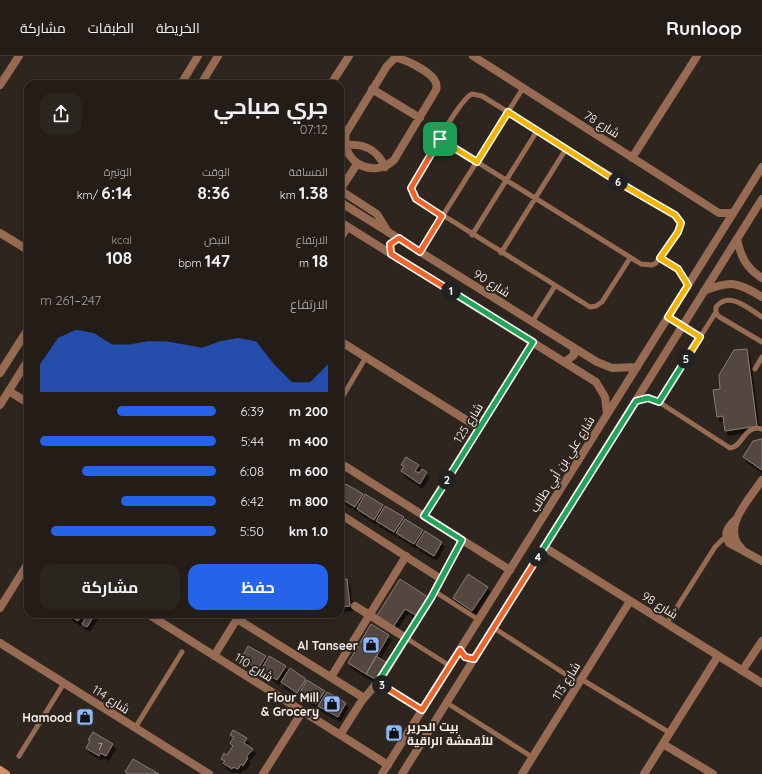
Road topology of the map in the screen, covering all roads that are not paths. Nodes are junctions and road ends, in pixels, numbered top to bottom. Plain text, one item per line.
1 (19, 56) edge
2 (198, 56) edge
3 (218, 56) edge
4 (349, 56) edge
5 (697, 56) edge
6 (475, 57) edge
7 (183, 80) edge
8 (203, 80) edge
9 (334, 80) edge
10 (0, 86) edge
11 (523, 88) junction
12 (372, 89) junction
13 (508, 112) junction
14 (420, 118) junction
15 (537, 131) junction
16 (440, 139) junction
17 (345, 145) junction
18 (566, 149) junction
19 (632, 158) junction
20 (477, 162) junction
21 (357, 164) junction
22 (385, 167) junction
23 (762, 168) edge
24 (506, 180) junction
25 (344, 184) edge
26 (344, 193) edge
27 (535, 198) junction
28 (762, 199) edge
29 (344, 204) edge
30 (719, 213) junction
31 (733, 213) junction
32 (442, 216) junction
33 (344, 224) edge
34 (726, 225) junction
35 (349, 227) junction
36 (0, 232) edge
37 (388, 232) junction
38 (344, 235) edge
39 (472, 235) junction
40 (399, 238) junction
41 (737, 239) junction
42 (380, 246) junction
43 (24, 247) edge
44 (420, 252) junction
45 (501, 253) junction
46 (391, 254) junction
47 (630, 258) junction
48 (660, 258) junction
49 (762, 278) edge
50 (688, 285) junction
51 (555, 286) junction
52 (704, 292) junction
53 (762, 297) edge
54 (716, 312) junction
55 (668, 317) junction
56 (762, 317) edge
57 (532, 322) junction
58 (683, 326) junction
59 (24, 334) edge
60 (700, 337) junction
61 (533, 342) junction
62 (762, 342) edge
63 (344, 343) edge
64 (574, 348) junction
65 (366, 357) junction
66 (762, 357) edge
67 (565, 362) junction
68 (24, 367) edge
69 (637, 367) junction
70 (755, 369) dead end
71 (0, 373) edge
72 (9, 391) junction
73 (344, 394) edge
74 (24, 400) edge
75 (636, 401) junction
76 (659, 402) junction
77 (0, 405) edge
78 (608, 414) junction
79 (480, 428) junction
80 (762, 429) edge
81 (344, 466) edge
82 (762, 480) edge
83 (424, 516) junction
84 (344, 517) edge
85 (738, 517) junction
86 (726, 539) junction
87 (462, 540) junction
88 (544, 547) junction
89 (743, 550) junction
90 (406, 556) junction
91 (762, 562) edge
92 (24, 570) edge
93 (510, 570) junction
94 (441, 579) junction
95 (434, 591) junction
96 (630, 601) junction
97 (355, 606) dead end
98 (0, 608) edge
99 (370, 615) junction
100 (154, 618) edge
101 (238, 618) edge
102 (242, 618) edge
103 (479, 620) junction
104 (667, 623) junction
105 (494, 628) junction
106 (406, 638) junction
107 (762, 641) edge
108 (0, 643) edge
109 (460, 650) junction
110 (182, 652) dead end
111 (214, 656) junction
112 (718, 656) junction
113 (474, 659) junction
114 (447, 670) junction
115 (742, 671) junction
116 (331, 677) junction
117 (580, 681) junction
118 (378, 682) junction
119 (460, 682) junction
120 (64, 683) junction
121 (762, 683) edge
122 (364, 698) junction
123 (446, 703) junction
124 (422, 710) junction
125 (302, 712) junction
126 (135, 728) junction
127 (670, 733) junction
128 (340, 735) junction
129 (663, 744) junction
130 (19, 756) dead end
131 (532, 757) junction
132 (388, 765) junction
133 (0, 770) edge
134 (6, 774) edge
135 (208, 774) edge
136 (263, 774) edge
137 (382, 774) edge
138 (402, 774) edge
139 (522, 774) edge
140 (644, 774) edge
141 (712, 774) edge

1 - 10 street
2 - 7 street
3 - 8 street
4 - 9 street
5 - 19 street
6 - 11 street, شارع 78
11 - 13 lane
11 - 19 street, شارع 78
12 - 14 street
12 - 14 street
12 - 17 street
13 - 15 lane
13 - 16 lane
13 - 20 lane
14 - 22 street
15 - 18 lane
15 - 24 lane
16 - 20 lane
16 - 32 lane
17 - 21 street
17 - 22 street
18 - 27 lane
18 - 48 lane
19 - 30 street, شارع 78
20 - 24 lane
20 - 32 lane
21 - 22 street
21 - 25 street
23 - 31 street, شارع علي بن أبي طالب
24 - 27 lane
24 - 39 lane
26 - 37 street
27 - 45 lane
27 - 47 lane
28 - 41 street
29 - 37 street, شارع 90
30 - 31 street
30 - 34 street, شارع 78
31 - 34 street, شارع علي بن أبي طالب
32 - 39 lane
32 - 44 lane
33 - 35 street
34 - 50 street, شارع علي بن أبي طالب
35 - 38 lane
35 - 42 street
36 - 43 street
37 - 40 street, شارع 90
37 - 42 street
39 - 45 lane
40 - 44 street, شارع 90
40 - 46 street
41 - 49 street
41 - 52 street
42 - 46 street
44 - 57 street, شارع 90
45 - 51 lane
46 - 61 street
47 - 48 lane
47 - 51 lane
48 - 50 lane
50 - 55 street, شارع علي بن أبي طالب
51 - 57 lane
52 - 53 street
52 - 58 street
54 - 56 lane
54 - 60 lane
54 - 62 lane
55 - 58 lane
55 - 69 street, شارع علي بن أبي طالب
57 - 64 street, شارع 90
58 - 60 lane
58 - 75 street
59 - 71 street
60 - 76 lane
61 - 67 street
61 - 79 street, شارع 125
63 - 65 street
64 - 67 street
64 - 69 street, شارع 90
65 - 73 lane
65 - 79 street
66 - 70 lane
67 - 78 street
68 - 72 street
69 - 78 street, شارع علي بن أبي طالب
72 - 74 street
72 - 77 street
75 - 76 lane
75 - 88 street
76 - 80 lane
78 - 93 street, شارع علي بن أبي طالب
79 - 83 street, شارع 125
81 - 83 street
82 - 85 street
83 - 87 street
84 - 90 street
85 - 86 street
85 - 89 street
86 - 89 street
86 - 104 lane
87 - 93 street
87 - 94 street
88 - 96 street, شارع 98
88 - 105 street
89 - 91 street
90 - 94 street
90 - 99 street
92 - 98 street
93 - 103 street, شارع علي بن أبي طالب
94 - 95 street
95 - 103 lane
95 - 106 street
96 - 104 street, شارع 98
96 - 117 street, شارع 113
97 - 99 street
99 - 106 street
99 - 116 street
100 - 111 street, شارع 110
101 - 111 street
102 - 116 street
103 - 109 street, شارع علي بن أبي طالب
104 - 112 street, شارع 98
105 - 113 street
105 - 117 lane
106 - 114 lane
106 - 118 street
107 - 115 street
108 - 120 street, شارع 114
109 - 113 street
109 - 114 street, شارع علي بن أبي طالب
110 - 126 lane
111 - 125 street, شارع 110
112 - 115 street, شارع 98
112 - 127 street
113 - 119 street
114 - 119 street
114 - 124 street, شارع علي بن أبي طالب
115 - 121 street, شارع 98
116 - 122 street
117 - 127 lane
117 - 131 street, شارع 113
118 - 122 street
118 - 124 lane
119 - 123 street
120 - 126 street, شارع 114
120 - 130 lane
122 - 128 street
123 - 131 lane
123 - 138 street
124 - 132 street, شارع علي بن أبي طالب
125 - 128 street, شارع 110
125 - 136 street
126 - 135 street, شارع 114
127 - 129 street
128 - 132 street, شارع 110
129 - 140 street
129 - 141 street
131 - 139 street, شارع 113
132 - 137 street, شارع علي بن أبي طالب
133 - 134 main road

